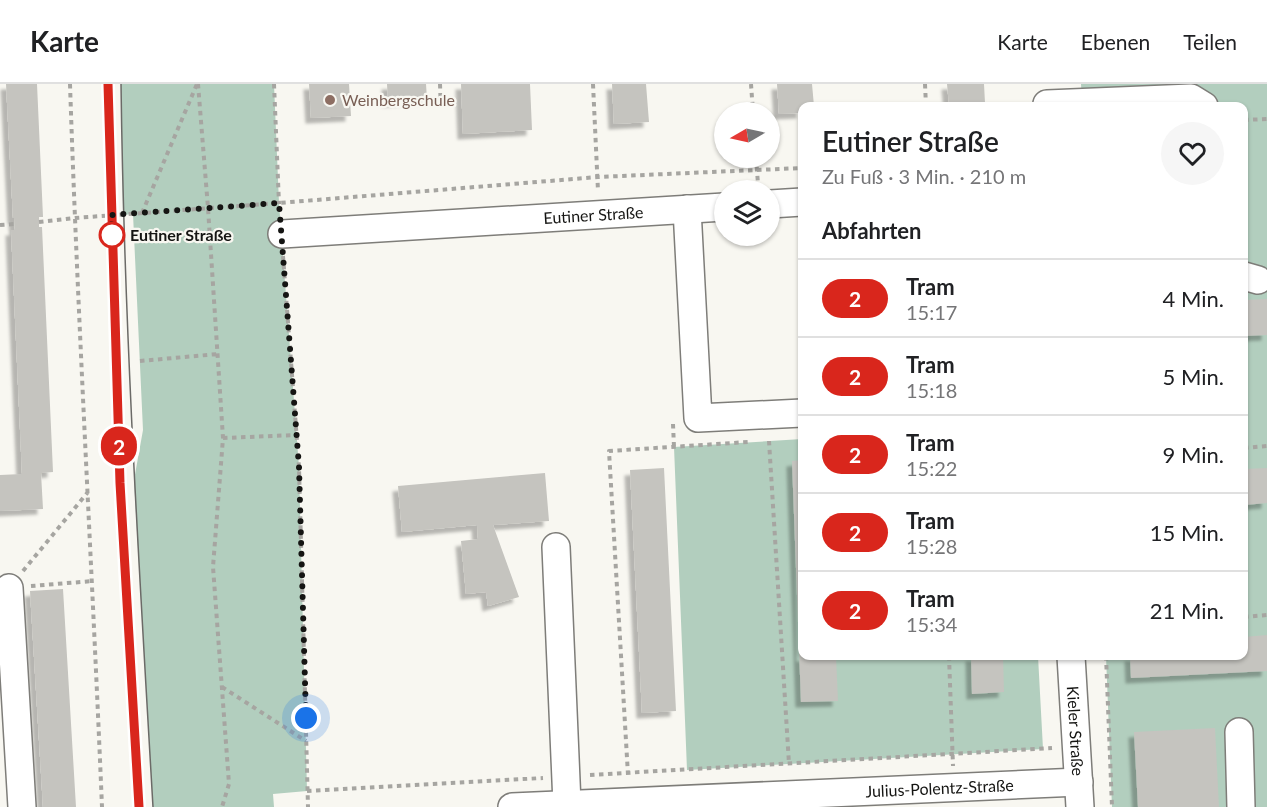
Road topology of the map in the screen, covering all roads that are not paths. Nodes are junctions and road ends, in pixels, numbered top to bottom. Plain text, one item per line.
1 (1046, 98) edge
2 (1198, 102) edge
3 (798, 202) edge
4 (780, 203) edge
5 (714, 208) edge
6 (687, 209) junction
7 (282, 234) road end
8 (798, 413) edge
9 (556, 547) dead end
10 (9, 588) road end
11 (1071, 660) edge
12 (1239, 732) dead end
13 (1079, 795) edge
14 (922, 798) edge
15 (727, 802) edge
16 (567, 804) junction
17 (22, 807) edge
18 (512, 807) edge
19 (1241, 807) edge

1 - 2 street
3 - 4 street
5 - 6 street, Eutiner Straße
6 - 7 street, Eutiner Straße
6 - 8 street
9 - 16 street
10 - 17 street
11 - 13 street, Kieler Straße
12 - 19 street
13 - 14 street, Julius-Polentz-Straße
14 - 15 street, Julius-Polentz-Straße
15 - 16 street, Julius-Polentz-Straße
16 - 18 street, Julius-Polentz-Straße

